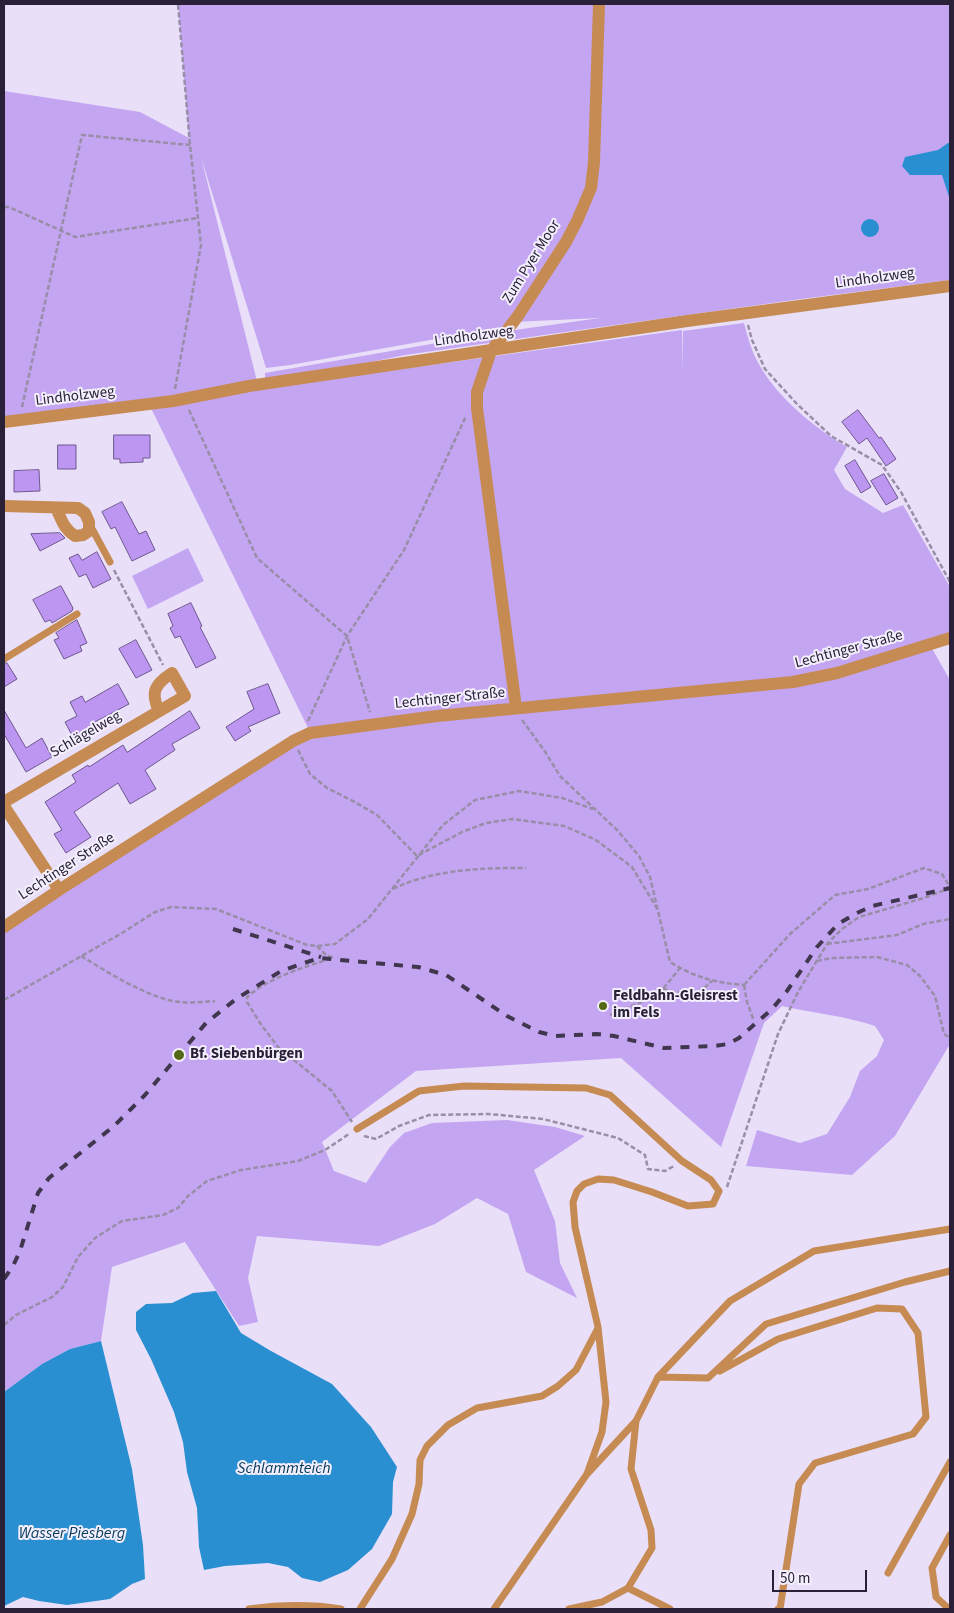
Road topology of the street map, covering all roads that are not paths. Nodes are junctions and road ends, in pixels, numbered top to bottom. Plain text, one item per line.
1 (599, 4) edge
2 (950, 286) edge
3 (491, 351) junction
4 (4, 422) edge
5 (4, 506) edge
6 (56, 508) junction
7 (89, 522) junction
8 (110, 562) road end
9 (77, 614) dead end
10 (950, 638) edge
11 (4, 659) edge
12 (516, 708) junction
13 (159, 711) junction
14 (4, 802) edge
15 (4, 806) edge
16 (59, 890) junction
17 (4, 927) edge
18 (357, 1129) road end
19 (950, 1229) edge
20 (950, 1271) edge
21 (598, 1327) junction
22 (658, 1377) junction
23 (708, 1378) junction
24 (636, 1421) junction
25 (950, 1462) edge
26 (587, 1474) junction
27 (950, 1534) edge
28 (888, 1573) dead end
29 (628, 1588) junction
30 (249, 1609) edge
31 (341, 1609) edge
32 (360, 1609) edge
33 (494, 1609) edge
34 (569, 1609) edge
35 (670, 1609) edge
36 (778, 1609) edge
37 (949, 1609) edge

1 - 3 street, Zum Pyer Moor
2 - 3 street, Lindholzweg
3 - 4 street, Lindholzweg
3 - 12 street, Zum Pyer Moor
5 - 6 street
6 - 7 street
6 - 7 street
7 - 8 lane
9 - 11 lane
10 - 12 street, Lechtinger Straße
12 - 16 street, Lechtinger Straße
13 - 13 street, Schlägelweg
13 - 14 street, Schlägelweg
15 - 16 street
16 - 17 street, Lechtinger Straße
18 - 21 lane
19 - 22 lane
20 - 23 lane
21 - 26 lane
21 - 32 lane
22 - 23 lane
22 - 24 lane
23 - 36 lane
24 - 26 lane
24 - 29 lane
25 - 28 lane
26 - 33 lane
27 - 37 lane
29 - 34 lane
29 - 35 lane
30 - 31 lane

